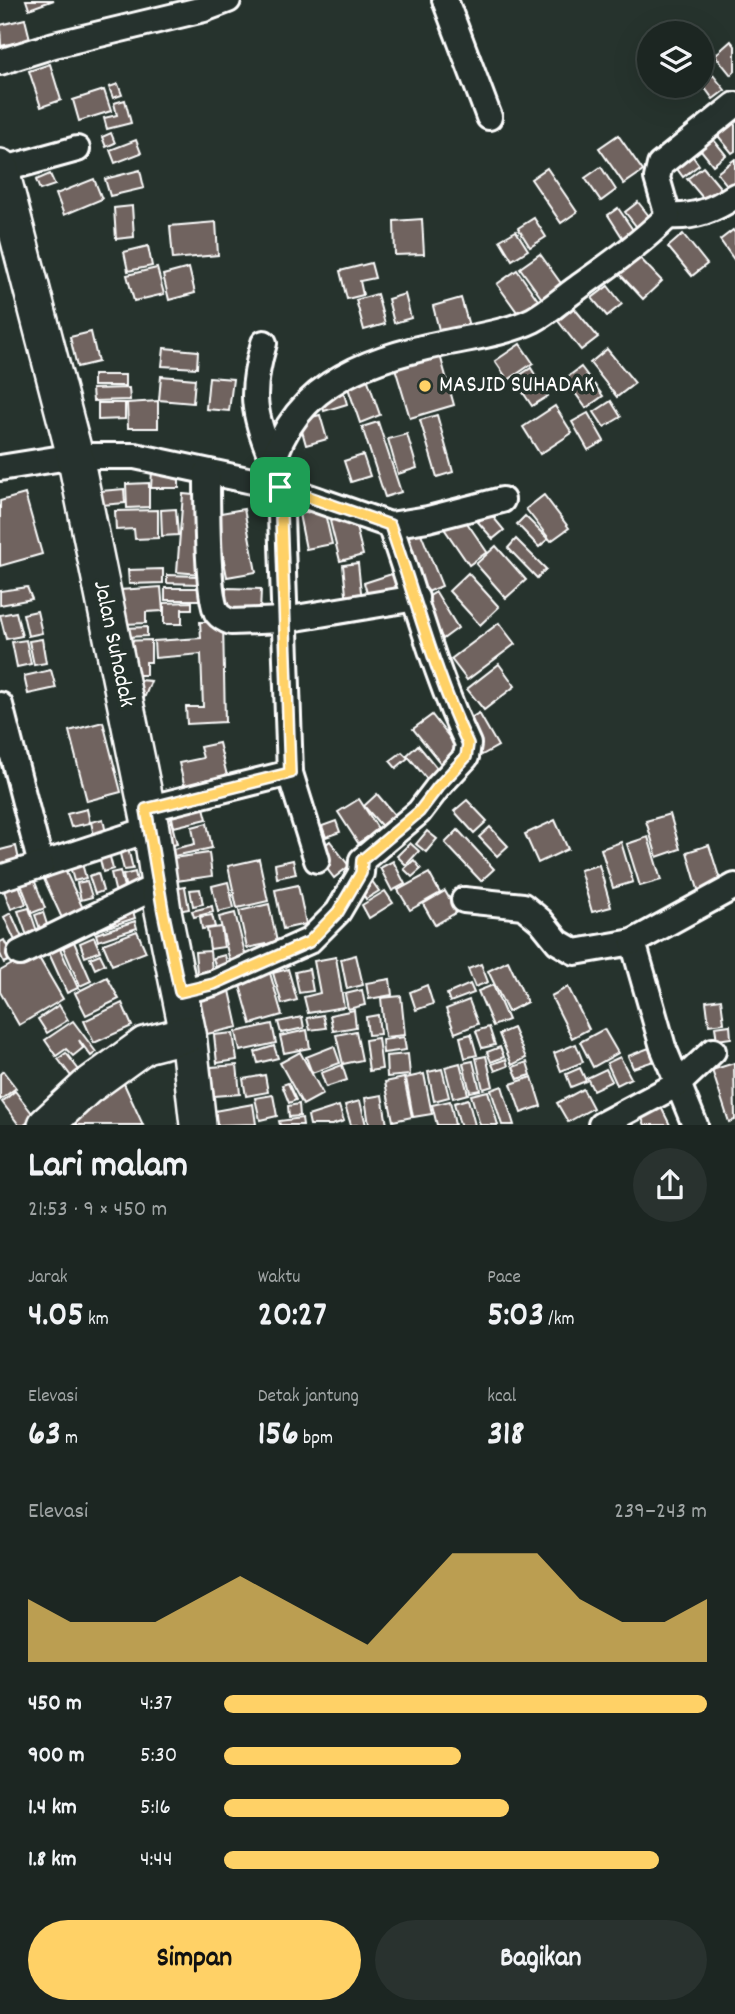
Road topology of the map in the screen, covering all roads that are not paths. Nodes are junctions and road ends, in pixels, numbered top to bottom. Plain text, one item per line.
1 (228, 0) edge
2 (445, 0) edge
3 (0, 62) edge
4 (735, 105) edge
5 (489, 117) dead end
6 (77, 149) dead end
7 (0, 169) edge
8 (735, 197) edge
9 (668, 216) junction
10 (264, 342) dead end
11 (75, 456) junction
12 (272, 459) junction
13 (0, 468) edge
14 (207, 471) junction
15 (274, 486) junction
16 (502, 500) dead end
17 (390, 525) junction
18 (416, 598) junction
19 (284, 620) junction
20 (0, 705) edge
21 (290, 773) junction
22 (149, 819) junction
23 (317, 860) dead end
24 (41, 865) junction
25 (0, 878) edge
26 (159, 885) junction
27 (735, 886) edge
28 (464, 900) dead end
29 (633, 942) junction
30 (20, 953) dead end
31 (180, 992) junction
32 (188, 1034) junction
33 (713, 1051) dead end
34 (678, 1084) junction
35 (46, 1125) edge
36 (198, 1125) edge
37 (601, 1125) edge
38 (695, 1125) edge

1 - 3 street
2 - 5 street
4 - 9 street
6 - 7 street
7 - 11 street, Jalan Suhadak
8 - 9 street
9 - 12 street
10 - 12 street
11 - 13 street
11 - 14 street
11 - 22 street, Jalan Suhadak
12 - 15 street
14 - 15 street
14 - 19 street
15 - 17 street
15 - 19 street
16 - 17 street
17 - 18 street
18 - 19 street
18 - 31 street
19 - 21 street
20 - 24 street
21 - 22 street
21 - 23 street
22 - 24 street
22 - 26 street, Jalan Suhadak
24 - 25 street
26 - 30 street
26 - 31 street, Jalan Suhadak
27 - 29 street
28 - 29 street
29 - 34 street
31 - 32 street, Jalan Suhadak
32 - 35 street
32 - 36 street, Jalan Suhadak
33 - 34 street
34 - 37 street
34 - 38 street

